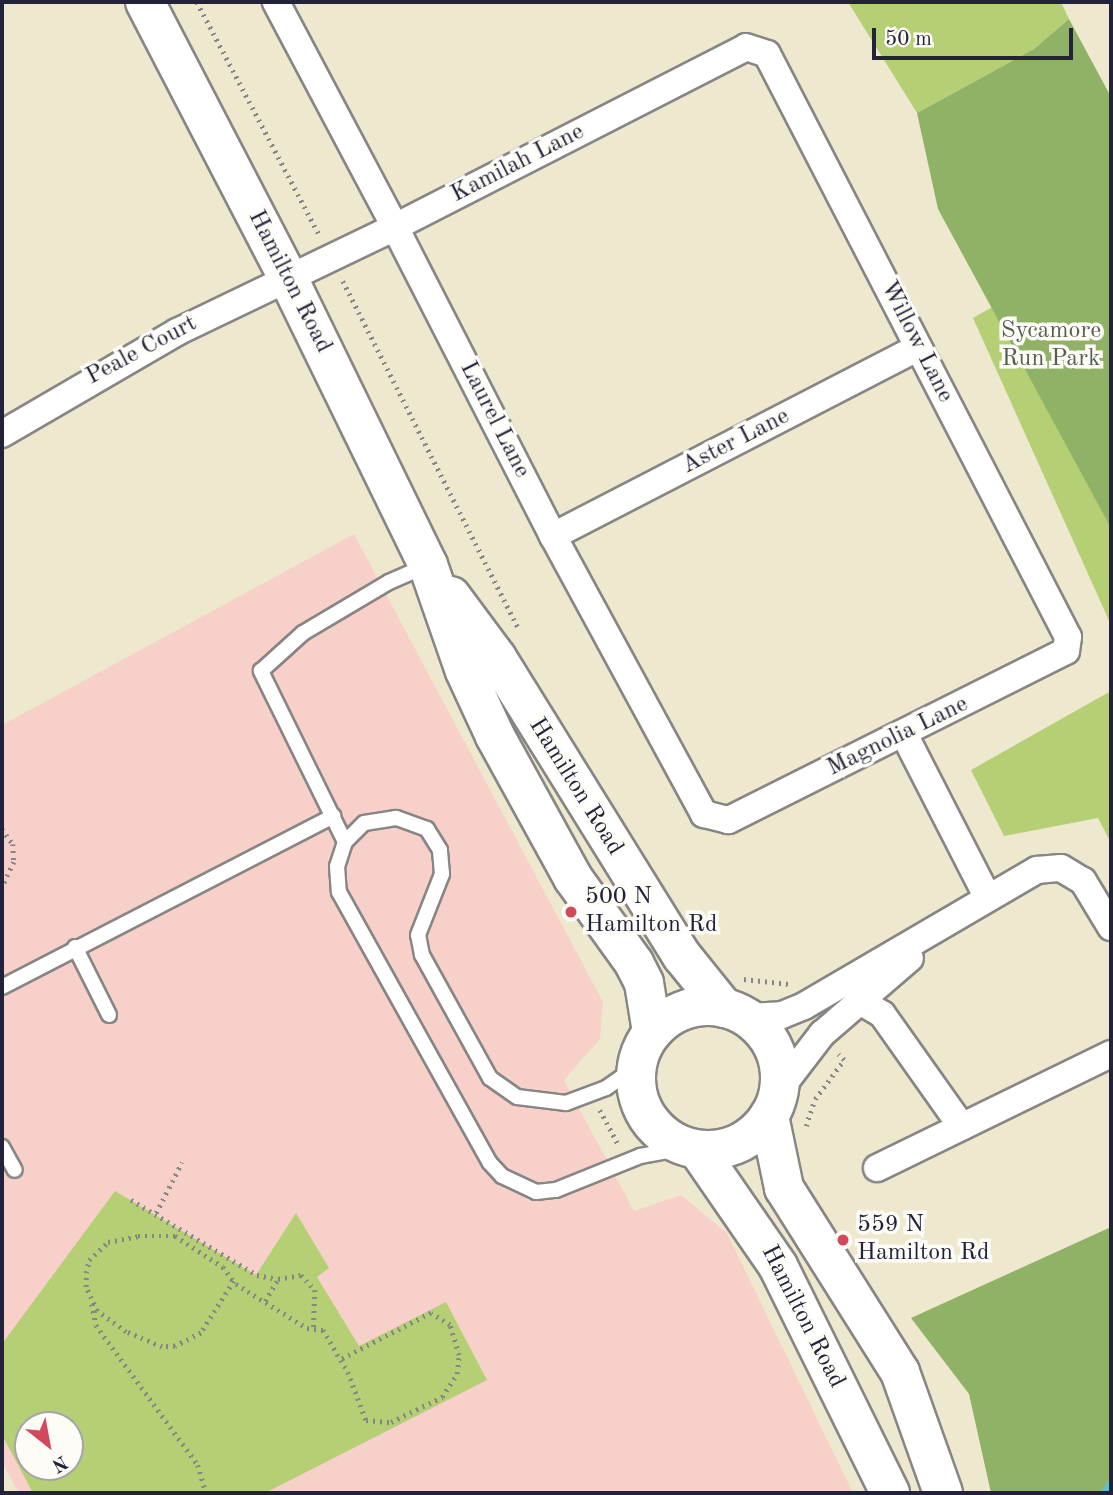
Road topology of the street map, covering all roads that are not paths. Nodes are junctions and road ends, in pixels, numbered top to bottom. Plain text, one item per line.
1 (145, 2) edge
2 (276, 2) edge
3 (746, 47) joint
4 (395, 227) junction
5 (288, 278) junction
6 (918, 348) junction
7 (2, 434) edge
8 (553, 536) junction
9 (428, 565) junction
10 (1066, 651) joint
11 (905, 736) junction
12 (333, 816) junction
13 (728, 820) joint
14 (345, 842) junction
15 (987, 896) junction
16 (1111, 927) edge
17 (75, 947) junction
18 (2, 987) edge
19 (736, 1000) junction
20 (860, 1000) junction
21 (109, 1015) dead end
22 (652, 1032) junction
23 (1111, 1054) edge
24 (636, 1067) junction
25 (774, 1103) junction
26 (962, 1127) junction
27 (2, 1147) edge
28 (691, 1149) junction
29 (877, 1168) dead end
30 (15, 1170) dead end
31 (890, 1493) edge
32 (943, 1493) edge

1 - 5 main road, Hamilton Road
2 - 4 street, Laurel Lane
3 - 4 street, Kamilah Lane
3 - 6 street, Willow Lane
4 - 5 street, Kamilah Lane
4 - 8 street, Laurel Lane
5 - 7 street, Peale Court
5 - 9 main road, Hamilton Road
6 - 8 street, Aster Lane
6 - 10 street, Willow Lane
8 - 13 street, Laurel Lane
9 - 12 lane
9 - 19 main road, Hamilton Road
9 - 22 main road, Hamilton Road
10 - 11 street, Magnolia Lane
11 - 13 street, Magnolia Lane
11 - 15 street
12 - 14 lane
12 - 17 lane
14 - 24 lane
14 - 28 lane
15 - 16 street
15 - 19 street
15 - 20 street
17 - 18 lane
17 - 21 lane
19 - 22 main road
19 - 25 main road
20 - 25 street
20 - 26 street
22 - 24 main road
23 - 26 street
24 - 28 main road
25 - 28 main road
25 - 32 main road, Hamilton Road
26 - 29 street
27 - 30 lane
28 - 31 main road, Hamilton Road

